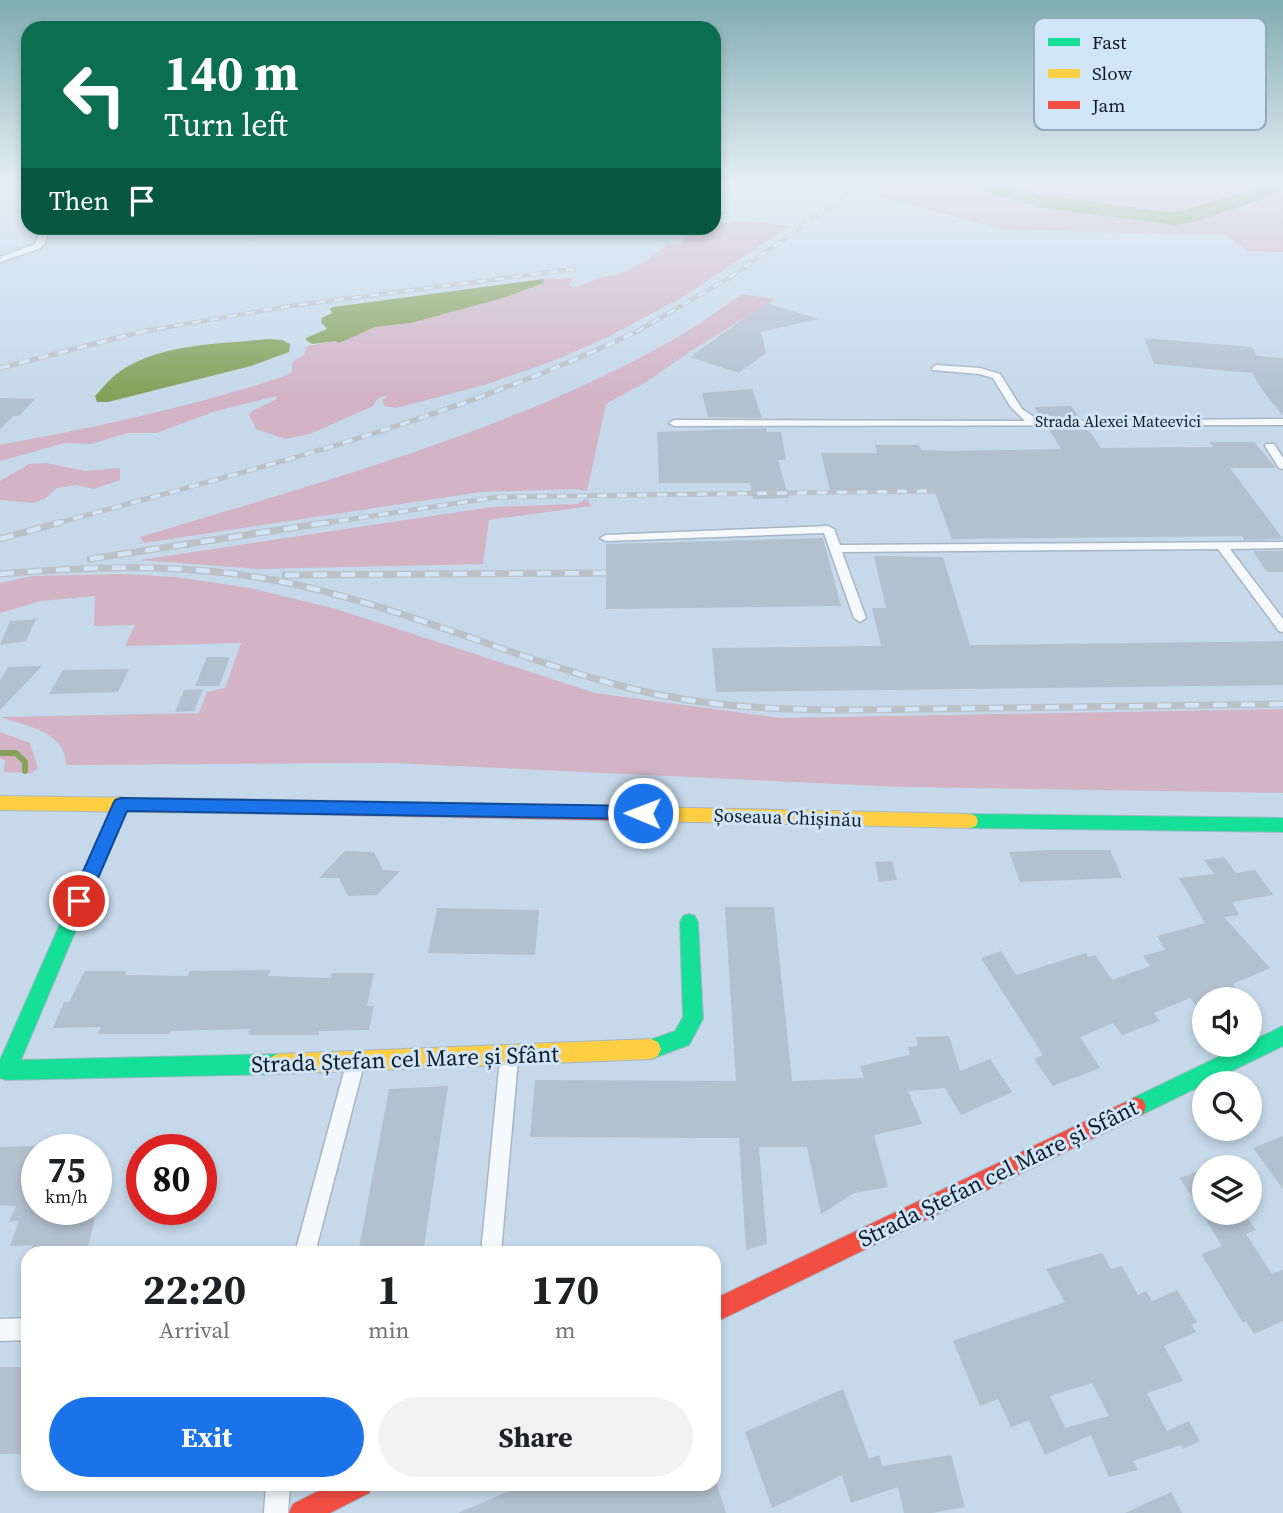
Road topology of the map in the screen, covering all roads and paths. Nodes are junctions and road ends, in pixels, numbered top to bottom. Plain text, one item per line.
1 (19, 254) edge
2 (0, 260) edge
3 (936, 368) dead end
4 (1283, 422) edge
5 (674, 423) dead end
6 (1039, 424) junction
7 (1269, 446) dead end
8 (1283, 466) edge
9 (606, 538) dead end
10 (1283, 545) edge
11 (1222, 546) junction
12 (837, 549) junction
13 (860, 618) dead end
14 (1283, 627) edge
15 (0, 803) edge
16 (121, 804) junction
17 (1283, 825) edge
18 (689, 922) dead end
19 (1283, 1036) edge
20 (509, 1054) junction
21 (356, 1063) junction
22 (3, 1076) edge
23 (307, 1246) edge
24 (492, 1246) edge
25 (721, 1308) edge
26 (21, 1329) edge
27 (0, 1330) edge
28 (278, 1491) edge
29 (346, 1491) edge
30 (276, 1513) edge
31 (302, 1513) edge

1 - 2 lane
3 - 6 lane, Strada Alexei Mateevici
4 - 6 lane, Strada Alexei Mateevici
5 - 6 lane
7 - 8 lane
9 - 12 lane
10 - 11 lane
11 - 12 lane
11 - 14 lane
12 - 13 lane
15 - 16 main road, Șoseaua Chișinău
16 - 17 main road, Șoseaua Chișinău
16 - 22 main road
18 - 20 main road, Strada Ștefan cel Mare și Sfânt
19 - 25 main road, Strada Ștefan cel Mare și Sfânt
20 - 21 main road, Strada Ștefan cel Mare și Sfânt
20 - 24 lane
21 - 22 main road, Strada Ștefan cel Mare și Sfânt
21 - 23 lane
26 - 27 lane
28 - 30 lane
29 - 31 main road

